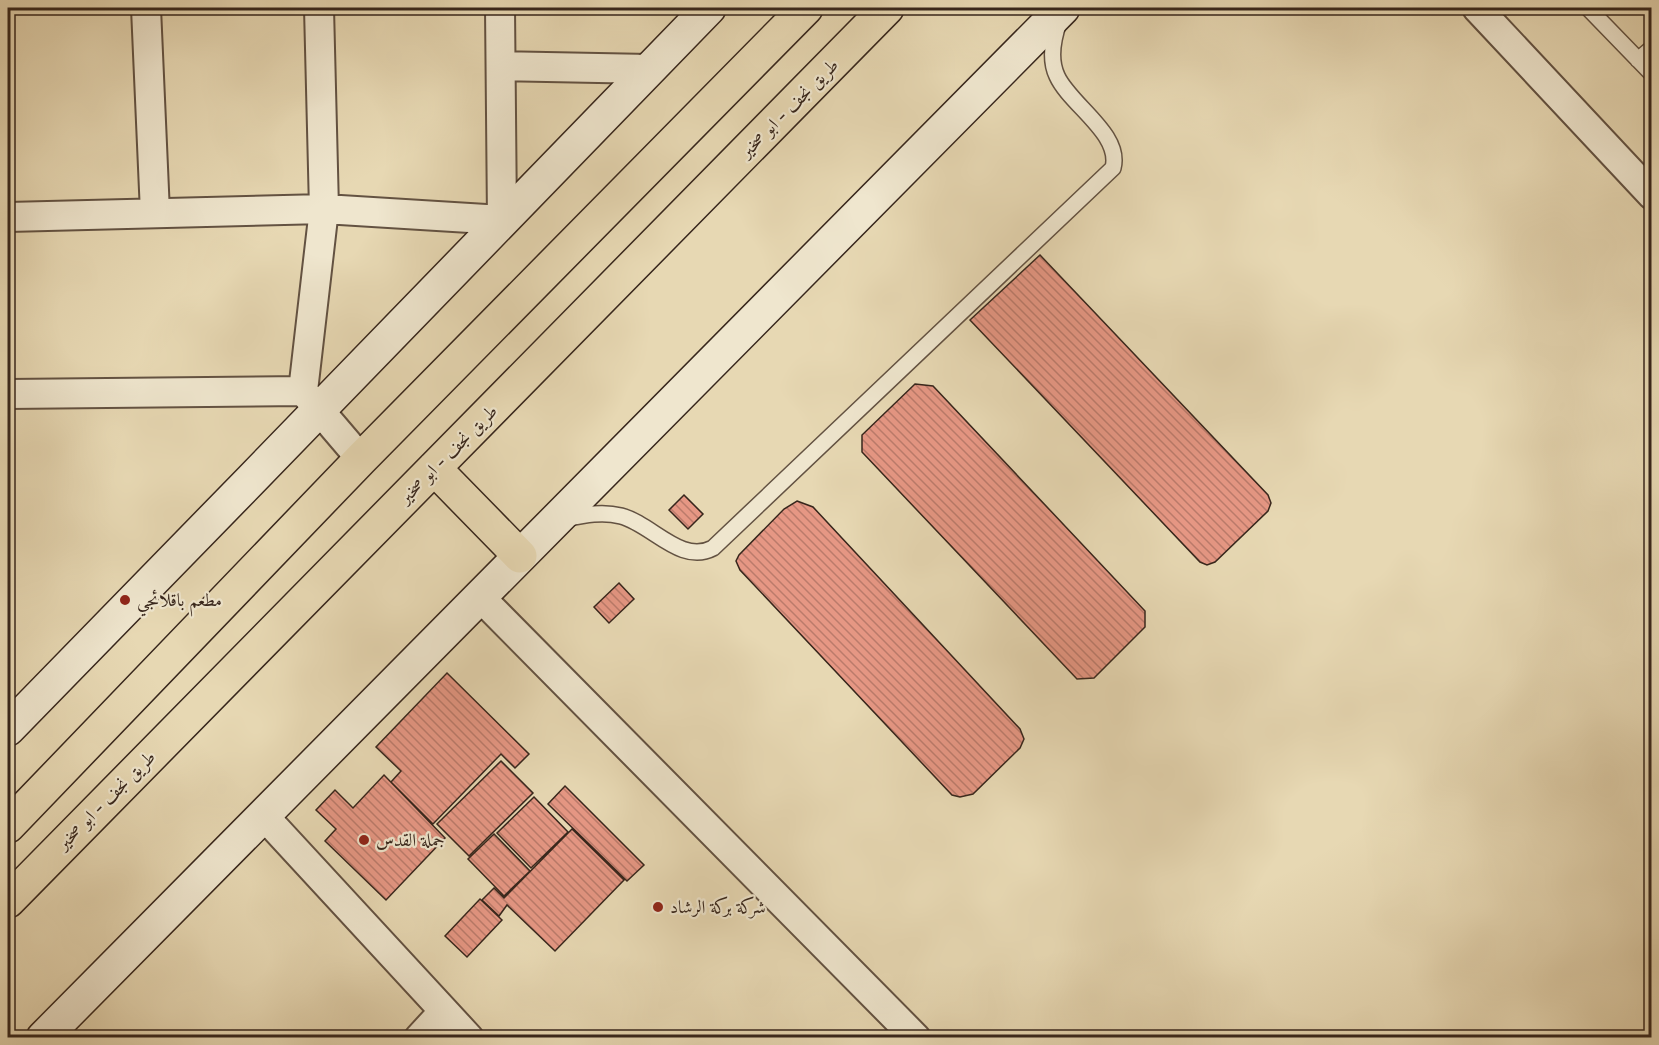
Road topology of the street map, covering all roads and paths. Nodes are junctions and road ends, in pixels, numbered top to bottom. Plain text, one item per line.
1 (146, 8) edge
2 (319, 8) edge
3 (500, 8) edge
4 (806, 8) edge
5 (887, 8) edge
6 (1063, 8) edge
7 (1477, 8) edge
8 (1588, 8) edge
9 (699, 13) edge
10 (1652, 48) edge
11 (1638, 60) junction
12 (501, 66) junction
13 (650, 69) junction
14 (1652, 74) edge
15 (1652, 195) edge
16 (324, 209) junction
17 (155, 213) junction
18 (8, 217) edge
19 (502, 220) junction
20 (8, 394) edge
21 (312, 401) junction
22 (361, 459) junction
23 (434, 468) junction
24 (556, 520) junction
25 (520, 556) junction
26 (480, 597) junction
27 (8, 729) edge
28 (264, 816) junction
29 (8, 826) edge
30 (8, 901) edge
31 (443, 1012) junction
32 (43, 1038) edge
33 (419, 1038) edge
34 (469, 1038) edge
35 (916, 1038) edge

1 - 17 street
2 - 16 street
3 - 12 street
4 - 22 highway
5 - 23 highway, طريق نجف - ابو صخير
6 - 24 main road
6 - 24 lane
7 - 15 street
8 - 11 lane
9 - 13 main road
10 - 11 lane
11 - 14 lane
12 - 13 street
12 - 19 street
13 - 19 main road
16 - 17 street
16 - 19 street
16 - 21 street
17 - 18 street
19 - 21 main road
20 - 21 street
21 - 22 street
21 - 27 main road
22 - 29 highway
23 - 25 highway
23 - 30 highway, طريق نجف - ابو صخير
24 - 25 main road
25 - 26 main road
26 - 28 main road
26 - 35 street
28 - 31 street
28 - 32 main road
31 - 33 street
31 - 34 street

